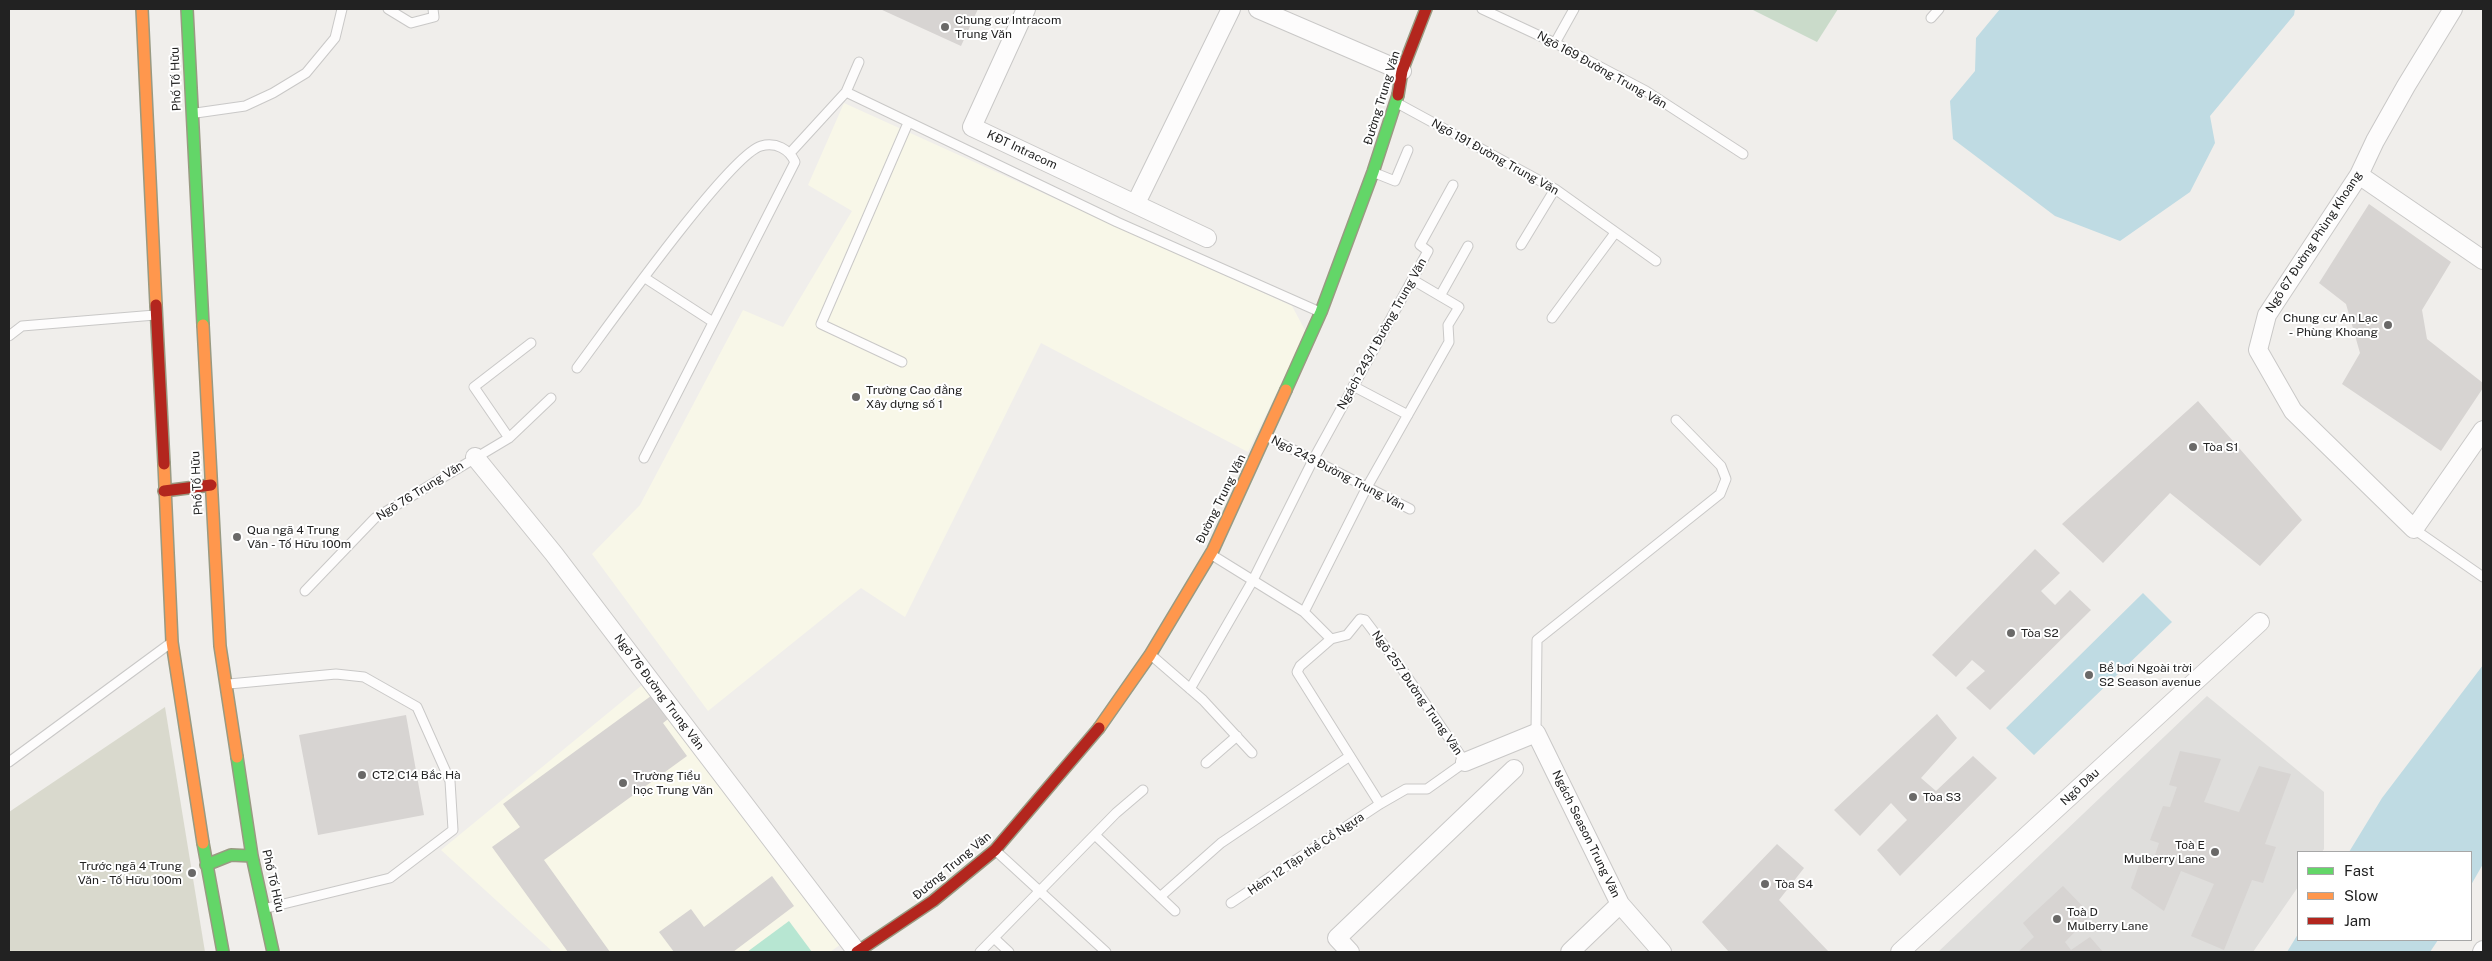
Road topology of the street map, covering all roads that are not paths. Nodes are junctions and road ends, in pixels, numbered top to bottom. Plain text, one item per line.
1 (142, 9) edge
2 (187, 9) edge
3 (342, 9) edge
4 (388, 9) edge
5 (433, 9) edge
6 (1026, 9) edge
7 (1231, 9) edge
8 (1258, 9) edge
9 (1426, 9) edge
10 (1482, 9) edge
11 (1574, 9) edge
12 (1939, 9) edge
13 (2453, 9) edge
14 (1931, 18) dead end
15 (1555, 43) junction
16 (859, 62) dead end
17 (1402, 71) junction
18 (846, 92) junction
19 (1396, 103) junction
20 (191, 114) junction
21 (908, 123) junction
22 (1408, 150) dead end
23 (791, 152) junction
24 (1743, 154) dead end
25 (1373, 172) junction
26 (2359, 175) junction
27 (1453, 185) dead end
28 (1555, 189) junction
29 (1136, 203) junction
30 (1615, 233) junction
31 (1207, 238) dead end
32 (1521, 244) dead end
33 (1468, 246) dead end
34 (2483, 260) edge
35 (1656, 261) dead end
36 (645, 278) junction
37 (1413, 280) junction
38 (1440, 296) junction
39 (1321, 312) junction
40 (157, 315) junction
41 (1552, 318) dead end
42 (713, 322) junction
43 (9, 336) edge
44 (531, 343) dead end
45 (902, 362) dead end
46 (577, 368) dead end
47 (1353, 386) junction
48 (550, 398) dead end
49 (1408, 415) junction
50 (1676, 420) dead end
51 (2483, 430) edge
52 (1266, 436) junction
53 (509, 438) junction
54 (475, 457) junction
55 (644, 458) dead end
56 (1313, 460) junction
57 (211, 485) junction
58 (1367, 487) junction
59 (164, 491) junction
60 (1410, 510) dead end
61 (2414, 529) junction
62 (1209, 554) junction
63 (2483, 577) edge
64 (1253, 580) junction
65 (305, 591) dead end
66 (1304, 612) junction
67 (2260, 622) dead end
68 (1331, 639) junction
69 (172, 642) junction
70 (1150, 654) junction
71 (226, 684) junction
72 (1190, 688) junction
73 (1536, 733) junction
74 (1237, 736) junction
75 (1252, 753) dead end
76 (1350, 756) junction
77 (9, 762) edge
78 (1465, 762) junction
79 (1206, 763) dead end
80 (1514, 769) dead end
81 (1143, 790) dead end
82 (1380, 804) junction
83 (1095, 835) junction
84 (995, 850) junction
85 (252, 856) junction
86 (206, 865) junction
87 (1040, 891) junction
88 (1160, 897) junction
89 (1231, 903) dead end
90 (1620, 904) junction
91 (265, 908) junction
92 (1175, 911) dead end
93 (994, 938) junction
94 (224, 952) edge
95 (273, 952) edge
96 (858, 952) edge
97 (980, 952) edge
98 (1009, 952) edge
99 (1106, 952) edge
100 (1350, 952) edge
101 (1570, 952) edge
102 (1662, 952) edge
103 (1900, 952) edge

1 - 40 main road
2 - 20 main road, Phố Tố Hữu
3 - 20 lane
4 - 5 lane
6 - 29 street, KĐT Intracom
7 - 29 street
8 - 17 street
9 - 17 main road, Đường Trung Văn
10 - 15 lane, Ngõ 169 Đường Trung Văn
11 - 15 lane
12 - 14 lane
13 - 26 street, Ngõ 67 Đường Phùng Khoang
15 - 24 lane, Ngõ 169 Đường Trung Văn
16 - 18 lane
17 - 19 main road, Đường Trung Văn
18 - 21 lane
18 - 23 lane
19 - 25 main road, Đường Trung Văn
19 - 28 lane, Ngõ 191 Đường Trung Văn
20 - 57 main road, Phố Tố Hữu
21 - 39 lane
21 - 45 lane
22 - 25 lane
23 - 36 lane
23 - 42 lane
25 - 39 main road, Đường Trung Văn
26 - 34 street
26 - 61 street, Ngõ 67 Đường Phùng Khoang
27 - 37 lane, Ngách 243/1 Đường Trung Văn
28 - 30 lane, Ngõ 191 Đường Trung Văn
28 - 32 lane
29 - 31 street, KĐT Intracom
30 - 35 lane, Ngõ 191 Đường Trung Văn
30 - 41 lane
33 - 38 lane
36 - 42 lane
36 - 46 lane
37 - 38 lane
37 - 47 lane, Ngách 243/1 Đường Trung Văn
38 - 49 lane
39 - 52 main road, Đường Trung Văn
40 - 43 lane
40 - 59 main road
42 - 55 lane
44 - 53 lane
47 - 49 lane
47 - 56 lane, Ngách 243/1 Đường Trung Văn
48 - 53 lane, Ngõ 76 Trung Văn
49 - 58 lane
50 - 73 lane
51 - 61 street
52 - 56 lane, Ngõ 243 Đường Trung Văn
52 - 62 main road, Đường Trung Văn
53 - 54 lane, Ngõ 76 Trung Văn
54 - 65 lane, Ngõ 76 Trung Văn
54 - 96 street, Ngõ 76 Đường Trung Văn
56 - 58 lane, Ngõ 243 Đường Trung Văn
56 - 64 lane, Ngách 243/1 Đường Trung Văn
57 - 59 main road
57 - 71 main road, Phố Tố Hữu
58 - 60 lane, Ngõ 243 Đường Trung Văn
58 - 66 lane
59 - 69 main road
61 - 63 lane
62 - 64 lane
62 - 70 main road, Đường Trung Văn
64 - 66 lane
64 - 72 lane, Ngách 243/1 Đường Trung Văn
66 - 68 lane
67 - 103 street, Ngõ Dâu
68 - 76 lane
68 - 78 lane, Ngõ 257 Đường Trung Văn
69 - 77 lane
69 - 86 main road
70 - 72 lane
70 - 84 main road, Đường Trung Văn
71 - 85 main road, Phố Tố Hữu
71 - 91 lane
72 - 74 lane
73 - 78 street, Ngõ 257 Đường Trung Văn
73 - 90 street, Ngách Season Trung Văn
74 - 75 lane
74 - 79 lane
76 - 82 lane
76 - 88 lane
78 - 82 lane, Hẻm 12 Tập thể Cổ Ngựa
80 - 100 street
81 - 83 lane
82 - 89 lane, Hẻm 12 Tập thể Cổ Ngựa
83 - 87 lane
83 - 88 lane
84 - 87 lane
84 - 96 main road, Đường Trung Văn
85 - 86 main road
85 - 91 main road, Phố Tố Hữu
86 - 94 main road
87 - 93 lane
87 - 99 lane
88 - 92 lane
90 - 101 street
90 - 102 street, Ngách Season Trung Văn
91 - 95 main road, Phố Tố Hữu
93 - 97 lane
93 - 98 lane

